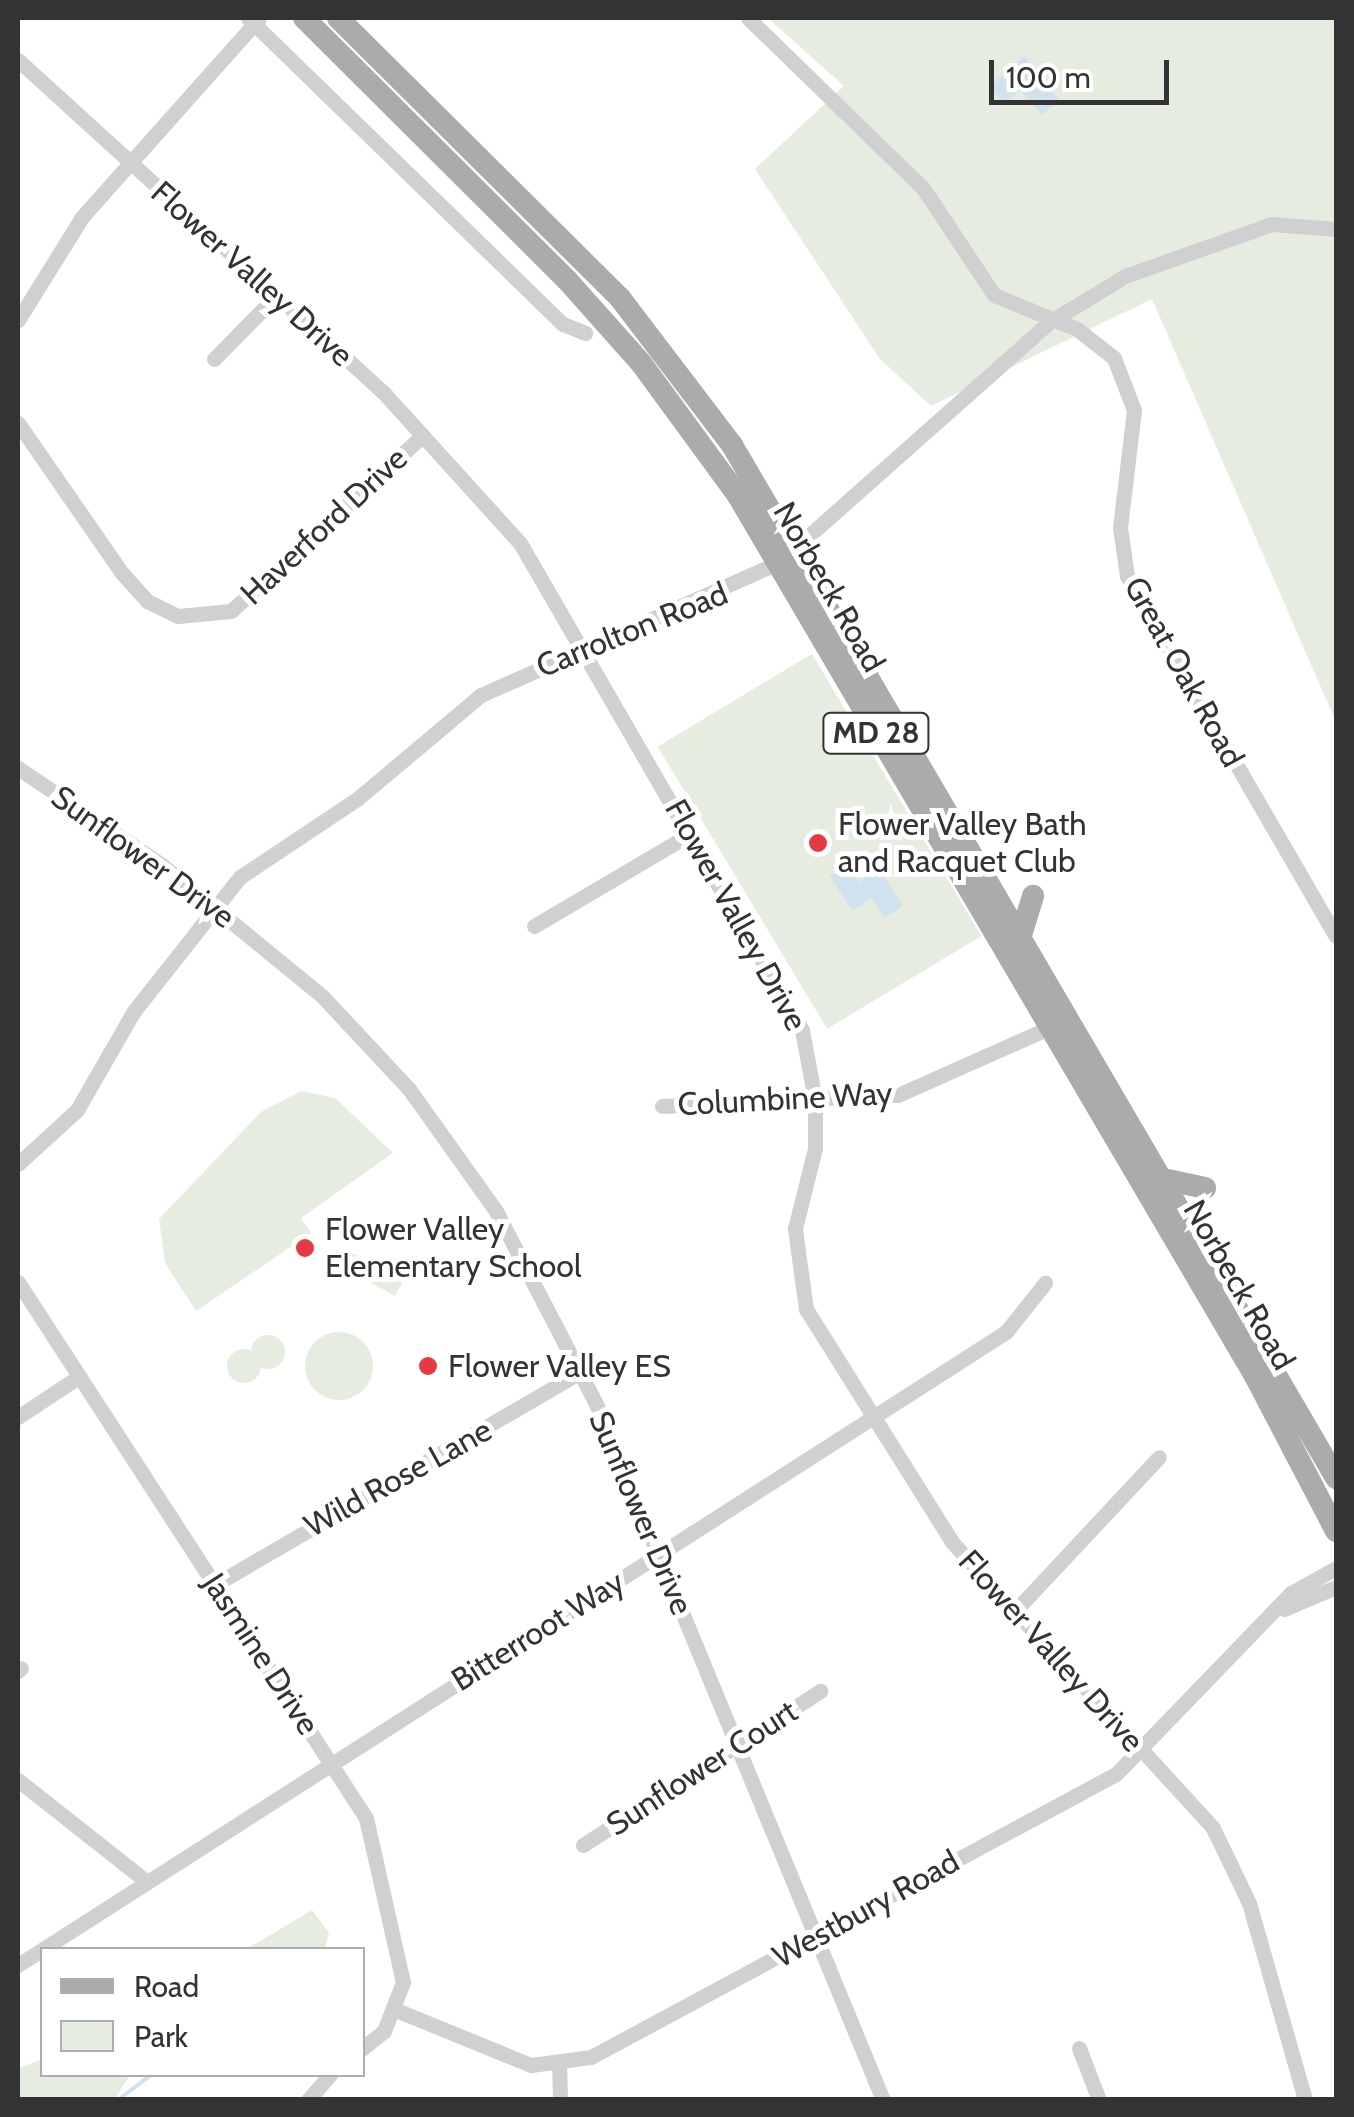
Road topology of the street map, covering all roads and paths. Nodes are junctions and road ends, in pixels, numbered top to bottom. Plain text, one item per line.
1 (304, 18) edge
2 (338, 18) edge
3 (748, 18) edge
4 (254, 19) edge
5 (18, 60) edge
6 (128, 164) junction
7 (532, 210) junction
8 (558, 211) dead end
9 (1336, 229) edge
10 (276, 296) junction
11 (18, 320) edge
12 (1052, 321) junction
13 (585, 333) dead end
14 (214, 359) dead end
15 (18, 424) edge
16 (422, 436) junction
17 (788, 556) junction
18 (586, 653) junction
19 (18, 768) edge
20 (692, 833) junction
21 (1033, 896) dead end
22 (217, 908) junction
23 (534, 926) dead end
24 (1022, 932) junction
25 (1336, 936) edge
26 (1071, 1016) junction
27 (1049, 1029) junction
28 (814, 1100) junction
29 (662, 1106) dead end
30 (18, 1164) edge
31 (1168, 1180) junction
32 (1205, 1188) dead end
33 (18, 1282) edge
34 (1046, 1283) dead end
35 (580, 1372) junction
36 (77, 1378) junction
37 (18, 1418) edge
38 (871, 1418) junction
39 (1159, 1458) dead end
40 (1336, 1478) edge
41 (1336, 1531) edge
42 (659, 1556) junction
43 (1336, 1568) edge
44 (216, 1584) junction
45 (1336, 1588) edge
46 (1284, 1609) junction
47 (1014, 1612) junction
48 (820, 1690) dead end
49 (738, 1744) junction
50 (1144, 1754) junction
51 (332, 1764) junction
52 (18, 1780) edge
53 (583, 1845) dead end
54 (146, 1882) junction
55 (816, 1936) junction
56 (46, 1947) edge
57 (40, 1951) edge
58 (18, 1965) edge
59 (396, 2010) junction
60 (365, 2046) edge
61 (1080, 2048) dead end
62 (559, 2066) junction
63 (328, 2077) edge
64 (308, 2100) edge
65 (560, 2100) edge
66 (883, 2100) edge
67 (1098, 2100) edge
68 (1305, 2100) edge

1 - 17 main road, Norbeck Road / MD 28
2 - 7 main road, Norbeck Road / MD 28
3 - 12 street, Great Oak Road
4 - 6 street
4 - 13 street
5 - 6 street, Flower Valley Drive
6 - 10 street, Flower Valley Drive
6 - 11 street
7 - 8 main road
7 - 17 main road, Norbeck Road / MD 28
9 - 12 street, Carrolton Road
10 - 14 street
10 - 16 street, Flower Valley Drive
12 - 17 street, Carrolton Road
12 - 25 street, Great Oak Road
15 - 16 street, Haverford Drive
16 - 18 street, Flower Valley Drive
17 - 18 street, Carrolton Road
17 - 24 main road, Norbeck Road / MD 28
17 - 27 main road, Norbeck Road / MD 28
18 - 20 street, Flower Valley Drive
18 - 22 street, Carrolton Road
19 - 22 street, Sunflower Drive
20 - 23 street
20 - 28 street, Flower Valley Drive
21 - 24 main road
22 - 30 street, Carrolton Road
22 - 35 street, Sunflower Drive
24 - 26 main road, Norbeck Road / MD 28
26 - 27 street, Columbine Way
26 - 31 main road, Norbeck Road / MD 28
27 - 28 street, Columbine Way
27 - 41 main road, Norbeck Road / MD 28
28 - 29 street, Columbine Way
28 - 38 street, Flower Valley Drive
31 - 32 main road
31 - 40 main road, Norbeck Road / MD 28
33 - 36 street, Jasmine Drive
34 - 38 street, Bitterroot Way
35 - 42 street, Sunflower Drive
35 - 44 street, Wild Rose Lane
36 - 37 street
36 - 44 street, Jasmine Drive
38 - 42 street, Bitterroot Way
38 - 47 street, Flower Valley Drive
39 - 47 street
42 - 49 street, Sunflower Drive
42 - 51 street, Bitterroot Way
43 - 46 street, Westbury Road
44 - 51 street, Jasmine Drive
45 - 46 street, Westbury Road
46 - 50 street, Westbury Road
47 - 50 street, Flower Valley Drive
48 - 49 street, Sunflower Court
49 - 53 street, Sunflower Court
49 - 55 street, Sunflower Drive
50 - 55 street, Westbury Road
50 - 68 street, Flower Valley Drive
51 - 54 street, Bitterroot Way
51 - 59 street, Jasmine Drive
52 - 54 street
54 - 56 street, Bitterroot Way
55 - 62 street, Westbury Road
55 - 66 street, Sunflower Drive
57 - 58 street, Bitterroot Way
59 - 60 street
59 - 62 street
61 - 67 street
62 - 65 street
63 - 64 street

